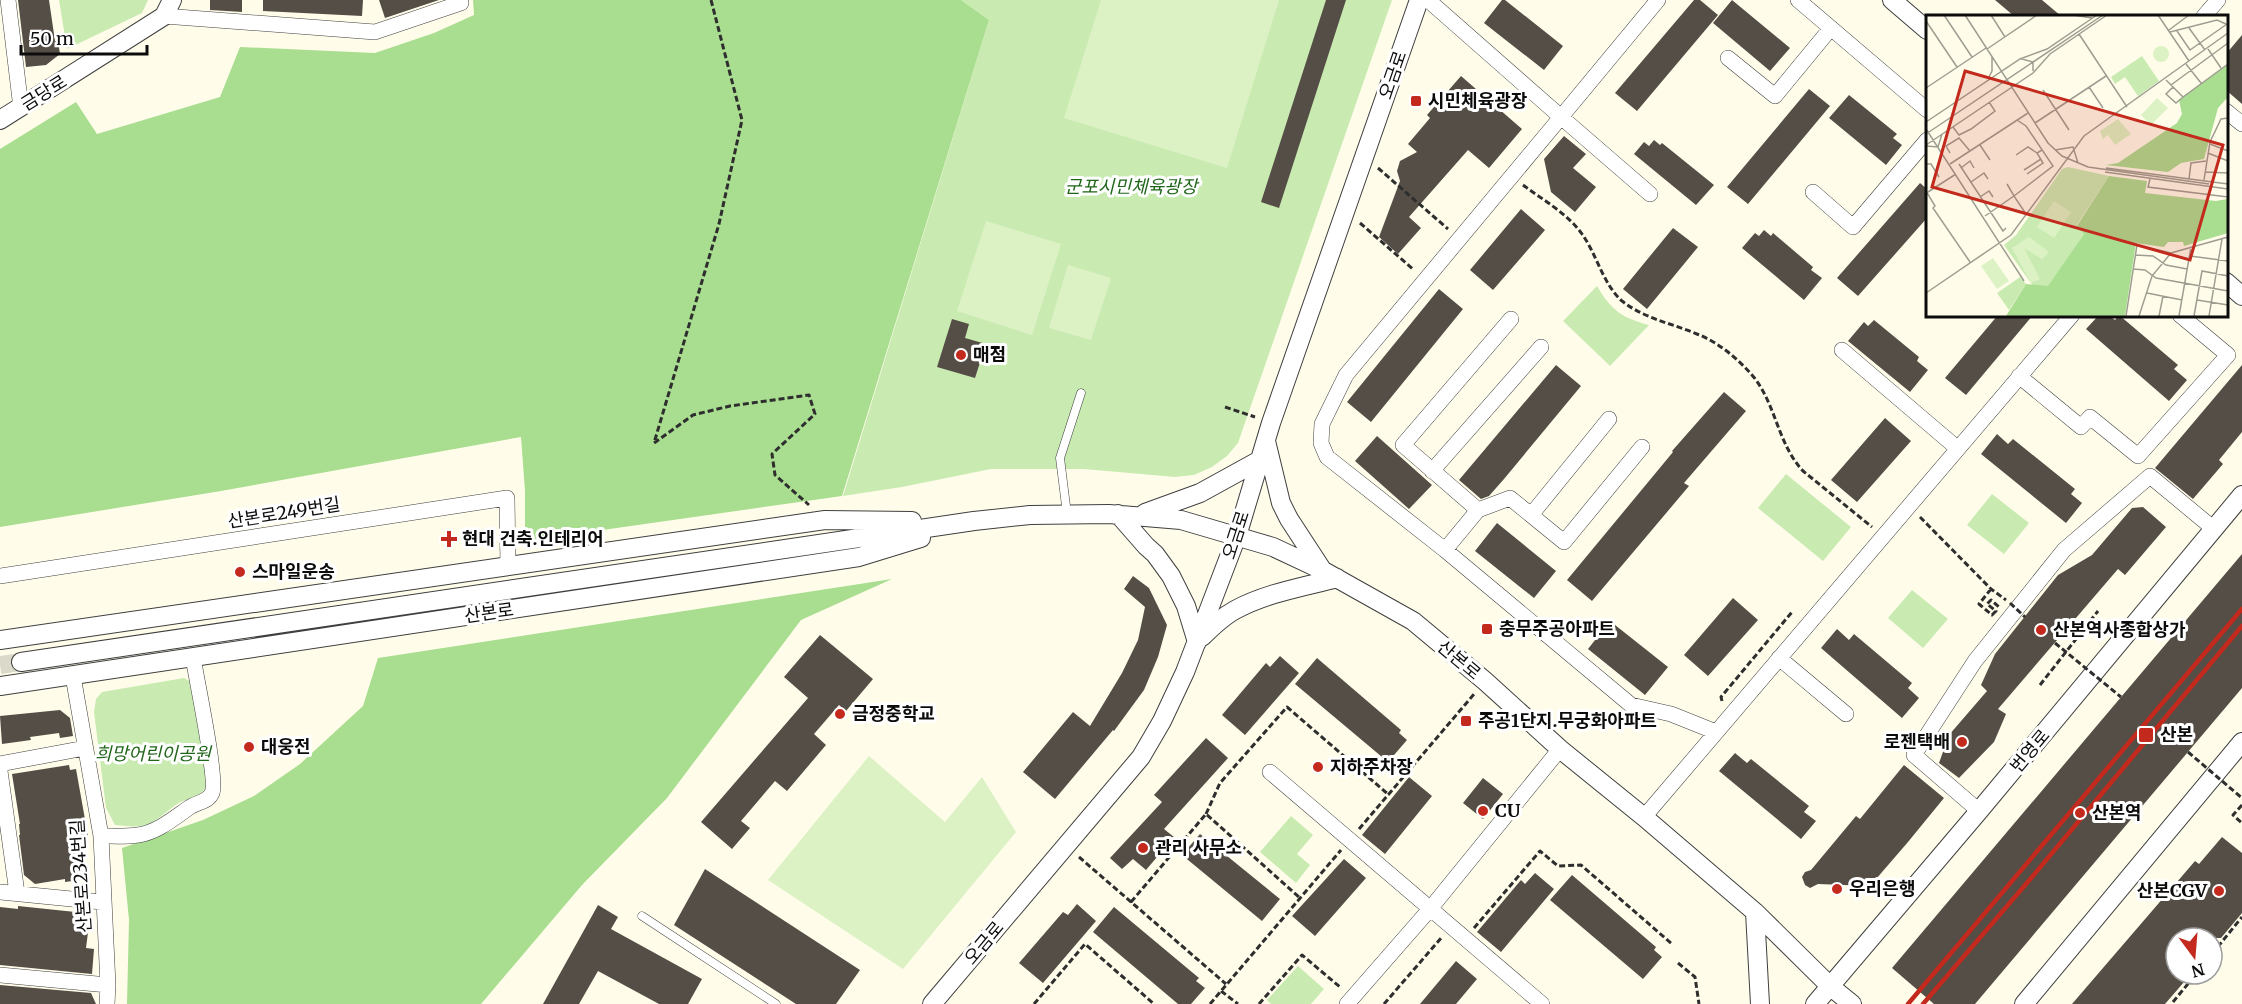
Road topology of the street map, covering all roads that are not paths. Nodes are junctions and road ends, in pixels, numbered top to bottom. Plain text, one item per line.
1 (8, 0) edge
2 (460, 0) edge
3 (1419, 0) edge
4 (1428, 0) edge
5 (1658, 0) edge
6 (1798, 0) edge
7 (1892, 0) edge
8 (2218, 0) edge
9 (168, 8) edge
10 (2205, 15) edge
11 (1831, 28) junction
12 (1926, 29) edge
13 (6, 34) edge
14 (1728, 58) dead end
15 (21, 108) junction
16 (1926, 109) edge
17 (2227, 112) edge
18 (1561, 117) junction
19 (0, 120) edge
20 (2242, 124) edge
21 (1926, 141) edge
22 (1813, 192) dead end
23 (1650, 194) dead end
24 (2227, 283) edge
25 (2242, 296) edge
26 (2071, 316) edge
27 (2181, 316) edge
28 (1512, 319) dead end
29 (1541, 347) dead end
30 (1842, 351) dead end
31 (2019, 376) junction
32 (1081, 393) dead end
33 (1609, 419) dead end
34 (1268, 431) junction
35 (1642, 447) dead end
36 (1957, 448) junction
37 (1260, 460) junction
38 (1432, 471) junction
39 (2242, 495) edge
40 (1478, 510) junction
41 (1067, 514) junction
42 (1127, 515) junction
43 (1531, 515) junction
44 (974, 521) junction
45 (2214, 529) junction
46 (1237, 536) junction
47 (1445, 550) junction
48 (508, 567) junction
49 (1330, 574) junction
50 (0, 576) edge
51 (18, 637) junction
52 (0, 640) edge
53 (1197, 642) junction
54 (193, 657) junction
55 (1779, 658) junction
56 (21, 662) tunnel mouth
57 (74, 676) junction
58 (22, 683) junction
59 (0, 686) edge
60 (1846, 714) dead end
61 (1721, 726) junction
62 (2242, 742) edge
63 (85, 748) junction
64 (1560, 748) junction
65 (0, 764) edge
66 (0, 771) edge
67 (1270, 772) dead end
68 (1979, 811) junction
69 (1644, 817) junction
70 (101, 836) junction
71 (0, 892) edge
72 (17, 893) junction
73 (102, 902) junction
74 (1430, 909) junction
75 (1755, 912) junction
76 (642, 916) dead end
77 (2055, 968) junction
78 (0, 975) edge
79 (108, 985) junction
80 (1831, 987) junction
81 (1350, 1001) edge
82 (107, 1004) edge
83 (776, 1004) edge
84 (932, 1004) edge
85 (1542, 1004) edge
86 (1760, 1004) edge
87 (1815, 1004) edge
88 (1852, 1004) edge
89 (2025, 1004) edge
90 (2041, 1004) edge

1 - 13 street
2 - 9 street
3 - 34 street, 오금로
4 - 18 street
5 - 18 street
6 - 11 street
7 - 12 street
8 - 10 street
9 - 15 street, 금당로
11 - 14 street
11 - 16 street
13 - 15 street
15 - 19 street, 금당로
17 - 20 street
18 - 23 street
18 - 47 street
21 - 22 street
24 - 25 street
26 - 31 street
27 - 31 street
28 - 38 street
29 - 38 street
30 - 36 street
31 - 36 street
32 - 41 lane
33 - 43 street
34 - 37 street, 오금로
34 - 49 street
35 - 43 street
36 - 55 street
37 - 42 street
37 - 46 street, 오금로
38 - 40 street
39 - 45 street, 번영로
40 - 43 street
40 - 47 street
41 - 42 street, 산본로
41 - 44 street, 산본로
42 - 46 street, 산본로
42 - 53 street
44 - 48 street, 산본로
44 - 54 street, 산본로
44 - 56 street, 산본로
45 - 68 street, 번영로
45 - 68 street
46 - 49 street, 산본로
46 - 53 street, 오금로
47 - 61 street
48 - 50 street, 산본로249번길
48 - 51 street, 산본로
49 - 53 street
49 - 64 street, 산본로
51 - 52 street, 산본로
51 - 58 street
53 - 84 street, 오금로
54 - 57 street, 산본로
54 - 70 street
55 - 60 street
55 - 61 street
57 - 58 street, 산본로
57 - 63 street, 산본로234번길
58 - 59 street, 산본로
61 - 69 street
62 - 77 street
63 - 65 street
63 - 70 street, 산본로234번길
64 - 69 street, 산본로
64 - 74 street
66 - 72 street
67 - 74 street
68 - 80 street, 번영로
69 - 75 street, 산본로
70 - 73 street, 산본로234번길
71 - 72 street
72 - 73 street
73 - 79 street, 산본로234번길
74 - 81 street
74 - 85 street
75 - 80 street, 산본로
75 - 86 street
76 - 83 lane
77 - 89 street
77 - 90 street
78 - 79 street
79 - 82 street, 산본로234번길
80 - 87 street, 번영로
80 - 88 street, 산본로

